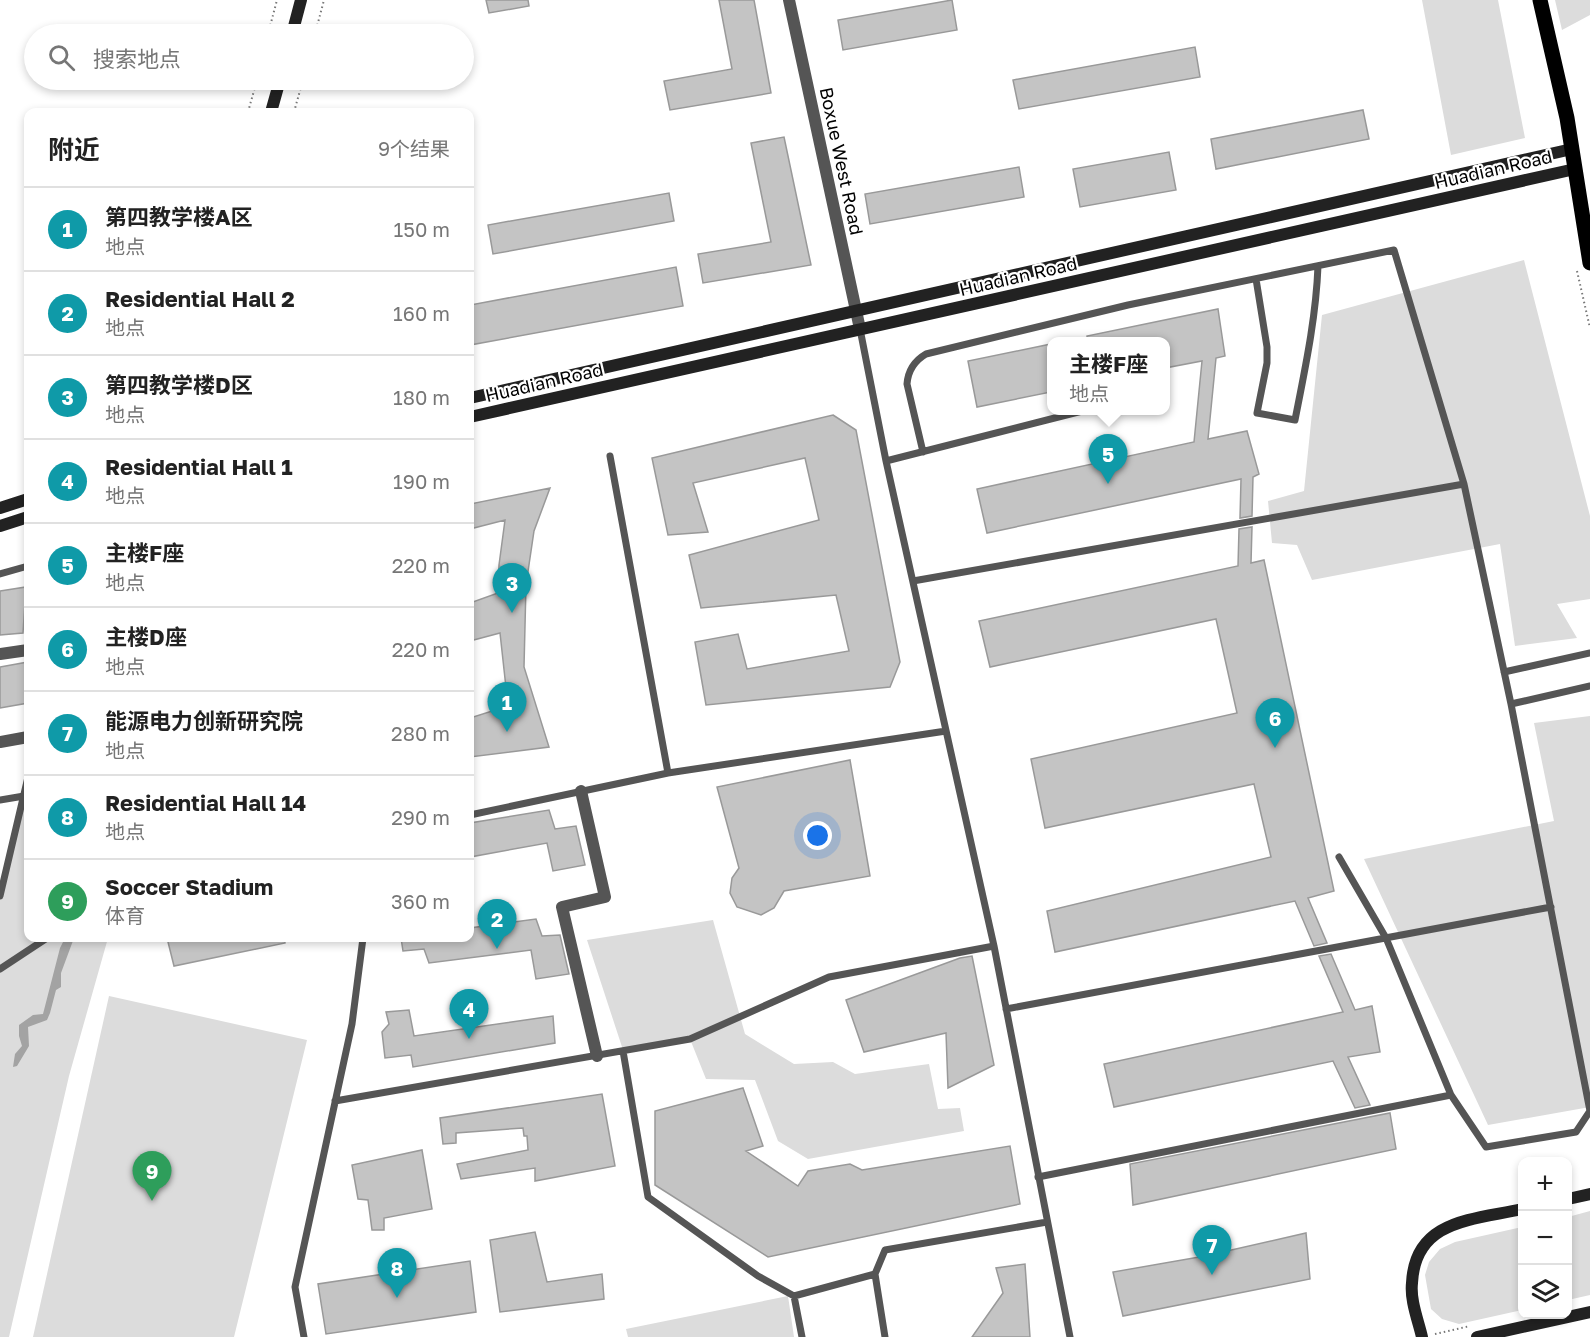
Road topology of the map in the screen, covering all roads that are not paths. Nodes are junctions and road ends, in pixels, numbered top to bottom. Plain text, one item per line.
1 (301, 0) edge
2 (789, 0) edge
3 (1540, 0) edge
4 (295, 24) edge
5 (277, 90) edge
6 (272, 108) edge
7 (1572, 148) junction
8 (1575, 169) junction
9 (1590, 263) edge
10 (1318, 266) junction
11 (1256, 279) junction
12 (856, 310) junction
13 (860, 329) junction
14 (474, 397) edge
15 (1070, 415) edge
16 (474, 416) edge
17 (923, 452) junction
18 (610, 456) dead end
19 (886, 461) junction
20 (1464, 484) junction
21 (24, 500) edge
22 (0, 508) edge
23 (24, 518) edge
24 (0, 526) edge
25 (24, 567) edge
26 (0, 574) edge
27 (913, 581) junction
28 (24, 651) edge
29 (1590, 653) edge
30 (0, 654) edge
31 (1504, 672) junction
32 (1590, 686) edge
33 (1511, 704) junction
34 (946, 732) junction
35 (24, 738) edge
36 (0, 742) edge
37 (668, 773) junction
38 (581, 792) junction
39 (24, 796) joint
40 (0, 800) edge
41 (474, 814) edge
42 (1339, 857) dead end
43 (0, 896) edge
44 (1551, 907) junction
45 (1386, 938) junction
46 (41, 942) edge
47 (362, 942) edge
48 (994, 946) junction
49 (0, 969) edge
50 (1006, 1010) junction
51 (623, 1051) junction
52 (597, 1056) junction
53 (1451, 1095) junction
54 (335, 1101) junction
55 (1038, 1176) junction
56 (1590, 1194) edge
57 (1572, 1198) edge
58 (1518, 1210) edge
59 (1047, 1222) junction
60 (876, 1274) junction
61 (794, 1296) junction
62 (1590, 1312) edge
63 (1422, 1336) edge
64 (304, 1337) edge
65 (802, 1337) edge
66 (885, 1337) edge
67 (1070, 1337) edge
68 (1477, 1337) edge

1 - 4 street
2 - 12 street, Boxue West Road
3 - 7 main road
5 - 6 street
7 - 8 main road
7 - 12 street, Huadian Road
8 - 9 main road
8 - 13 street, Huadian Road
10 - 11 lane
10 - 11 lane
10 - 20 lane
11 - 17 lane
12 - 13 street, Boxue West Road
12 - 14 street, Huadian Road
13 - 16 street, Huadian Road
13 - 19 lane
15 - 17 lane
17 - 19 lane
18 - 37 lane
19 - 27 lane
20 - 27 lane
20 - 31 lane
21 - 22 street
23 - 24 street
25 - 26 lane
27 - 34 lane
28 - 30 street
29 - 31 lane
31 - 33 lane
32 - 33 lane
33 - 44 lane
34 - 37 lane
34 - 48 lane
35 - 36 street
37 - 38 lane
38 - 41 lane
38 - 52 street
39 - 40 lane
39 - 43 lane
42 - 45 lane
44 - 45 lane
44 - 53 lane
45 - 50 lane
45 - 53 lane
46 - 49 lane
47 - 54 lane
48 - 50 lane
48 - 51 lane
50 - 55 lane
51 - 52 lane
51 - 61 lane
52 - 54 lane
53 - 55 lane
54 - 64 lane
55 - 59 lane
56 - 57 street
58 - 63 street
59 - 60 lane
59 - 67 lane
60 - 61 lane
60 - 66 lane
61 - 65 lane
62 - 68 street

